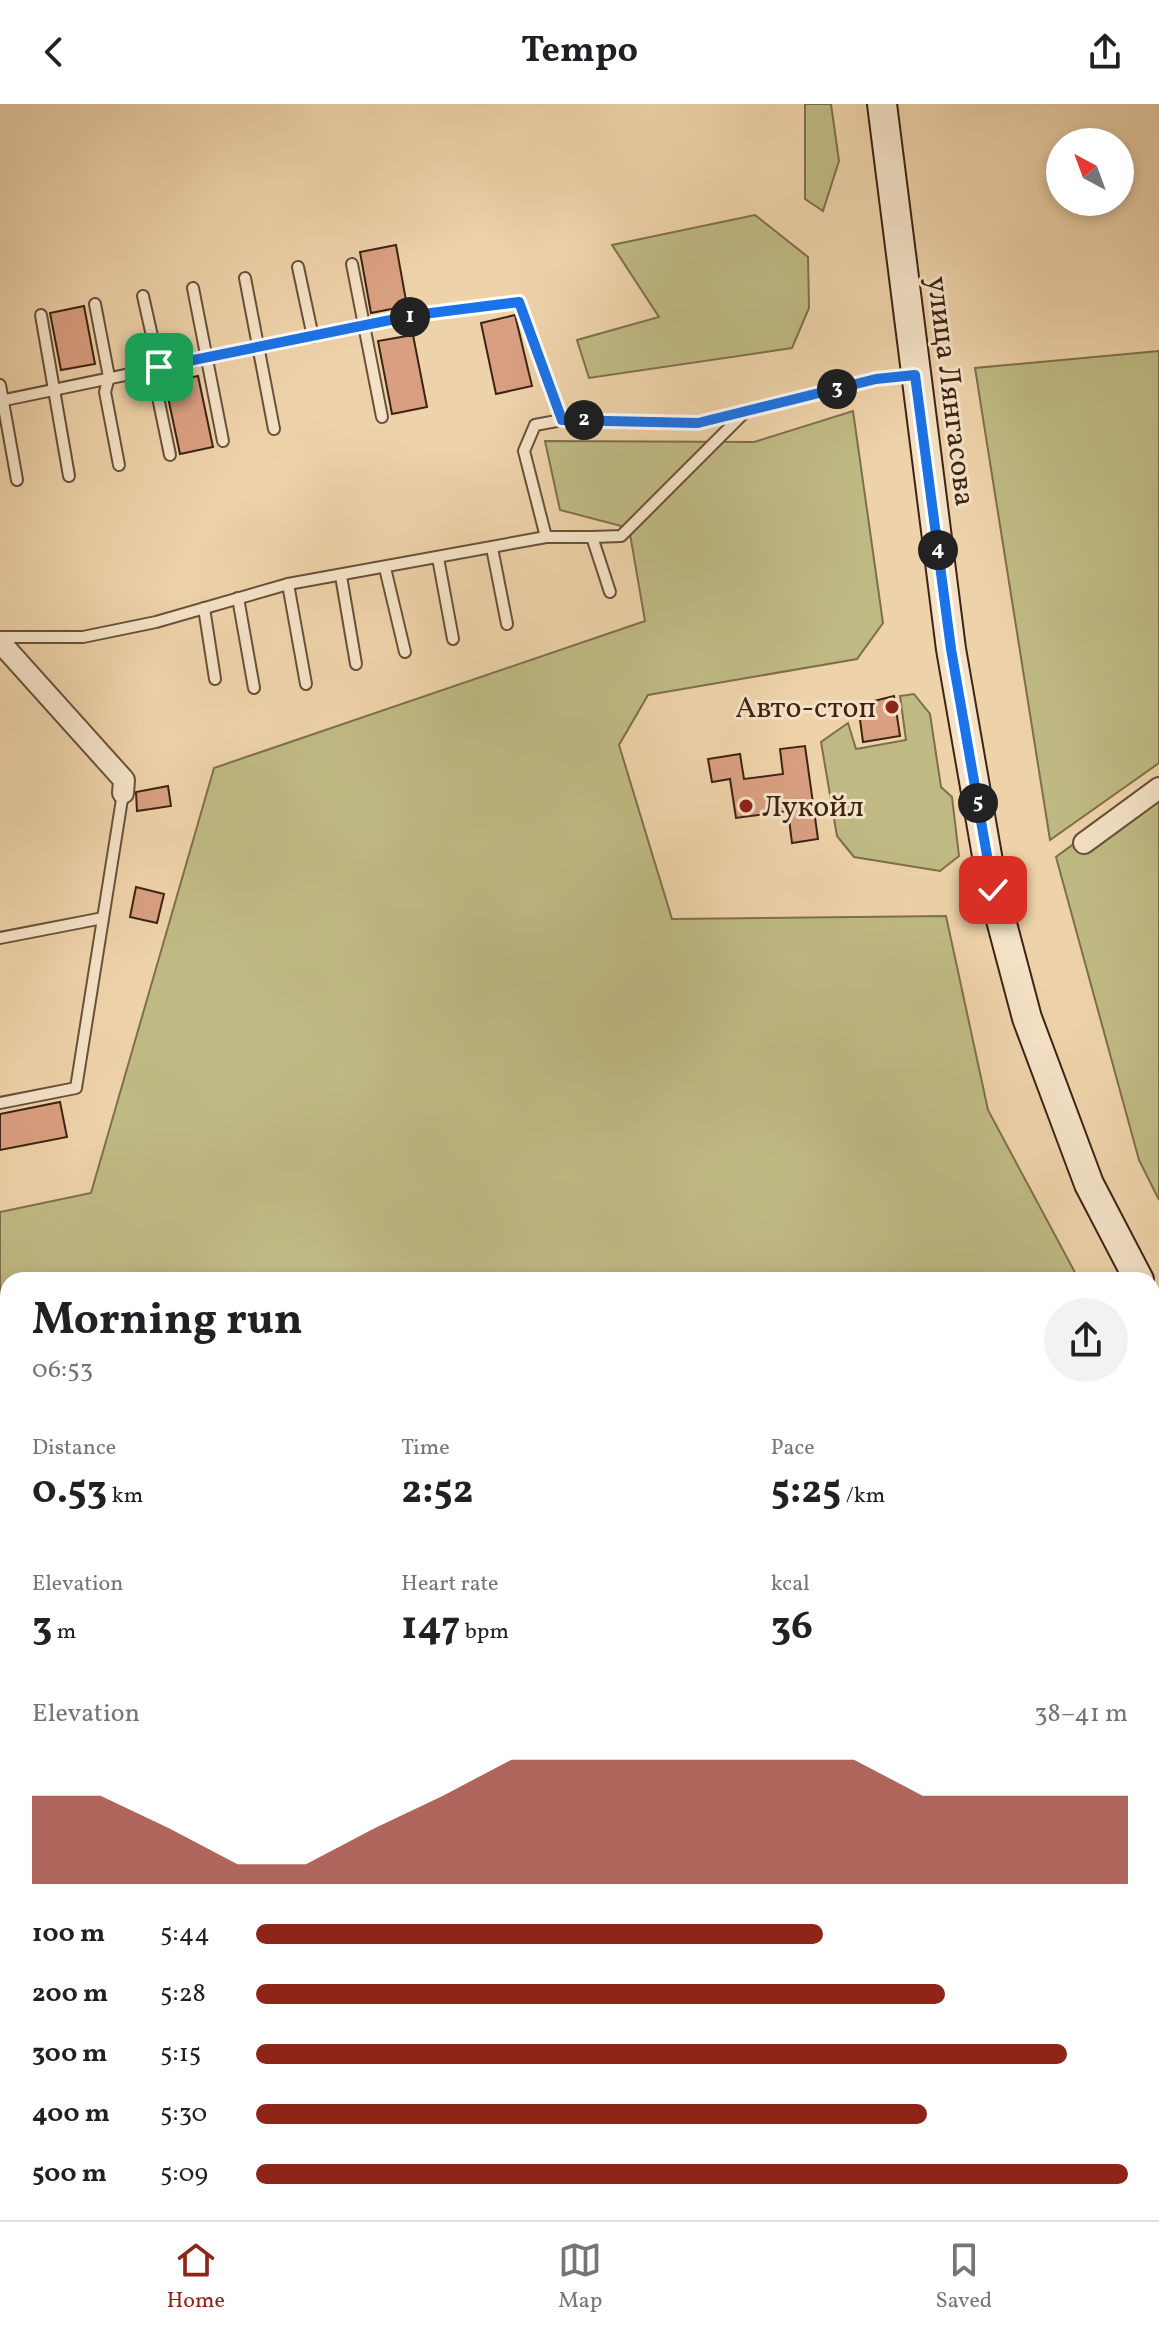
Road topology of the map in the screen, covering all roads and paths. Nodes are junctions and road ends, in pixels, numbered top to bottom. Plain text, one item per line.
1 (882, 104) edge
2 (352, 264) dead end
3 (298, 267) dead end
4 (245, 278) dead end
5 (193, 288) dead end
6 (143, 296) dead end
7 (95, 304) dead end
8 (41, 315) dead end
9 (364, 327) junction
10 (313, 337) junction
11 (260, 347) junction
12 (207, 359) junction
13 (159, 367) junction
14 (915, 375) junction
15 (109, 377) junction
16 (0, 385) edge
17 (53, 388) junction
18 (1, 401) edge
19 (746, 411) junction
20 (382, 417) dead end
21 (562, 420) junction
22 (274, 429) dead end
23 (223, 441) dead end
24 (170, 455) dead end
25 (119, 465) dead end
26 (69, 476) dead end
27 (17, 480) dead end
28 (546, 537) junction
29 (592, 537) junction
30 (492, 548) junction
31 (438, 558) junction
32 (385, 568) junction
33 (341, 576) junction
34 (288, 584) junction
35 (610, 592) dead end
36 (238, 598) junction
37 (204, 608) junction
38 (507, 624) dead end
39 (453, 639) dead end
40 (0, 640) edge
41 (405, 652) dead end
42 (356, 664) dead end
43 (215, 679) dead end
44 (306, 684) dead end
45 (254, 688) dead end
46 (1159, 788) edge
47 (123, 793) joint
48 (1084, 843) dead end
49 (103, 918) junction
50 (0, 938) edge
51 (0, 1103) edge
52 (1135, 1272) edge

1 - 14 main road, улица Лянгасова
2 - 9 lane
3 - 10 lane
4 - 11 lane
5 - 12 lane
6 - 13 lane
7 - 15 lane
8 - 17 lane
9 - 10 lane
9 - 20 lane
9 - 21 lane
10 - 11 lane
11 - 12 lane
11 - 22 lane
12 - 13 lane
12 - 23 lane
13 - 15 lane
13 - 24 lane
14 - 19 lane
14 - 52 main road, улица Лянгасова
15 - 17 lane
15 - 25 lane
16 - 18 lane
17 - 18 lane
17 - 26 lane
18 - 27 lane
19 - 21 lane
19 - 29 lane
21 - 28 lane
28 - 29 lane
28 - 30 lane
29 - 35 lane
30 - 31 lane
30 - 38 lane
31 - 32 lane
31 - 39 lane
32 - 33 lane
32 - 41 lane
33 - 34 lane
33 - 42 lane
34 - 36 lane
34 - 44 lane
36 - 37 lane
36 - 45 lane
37 - 40 lane
37 - 43 lane
40 - 47 street
46 - 48 street
47 - 49 lane
49 - 50 lane
49 - 51 lane

